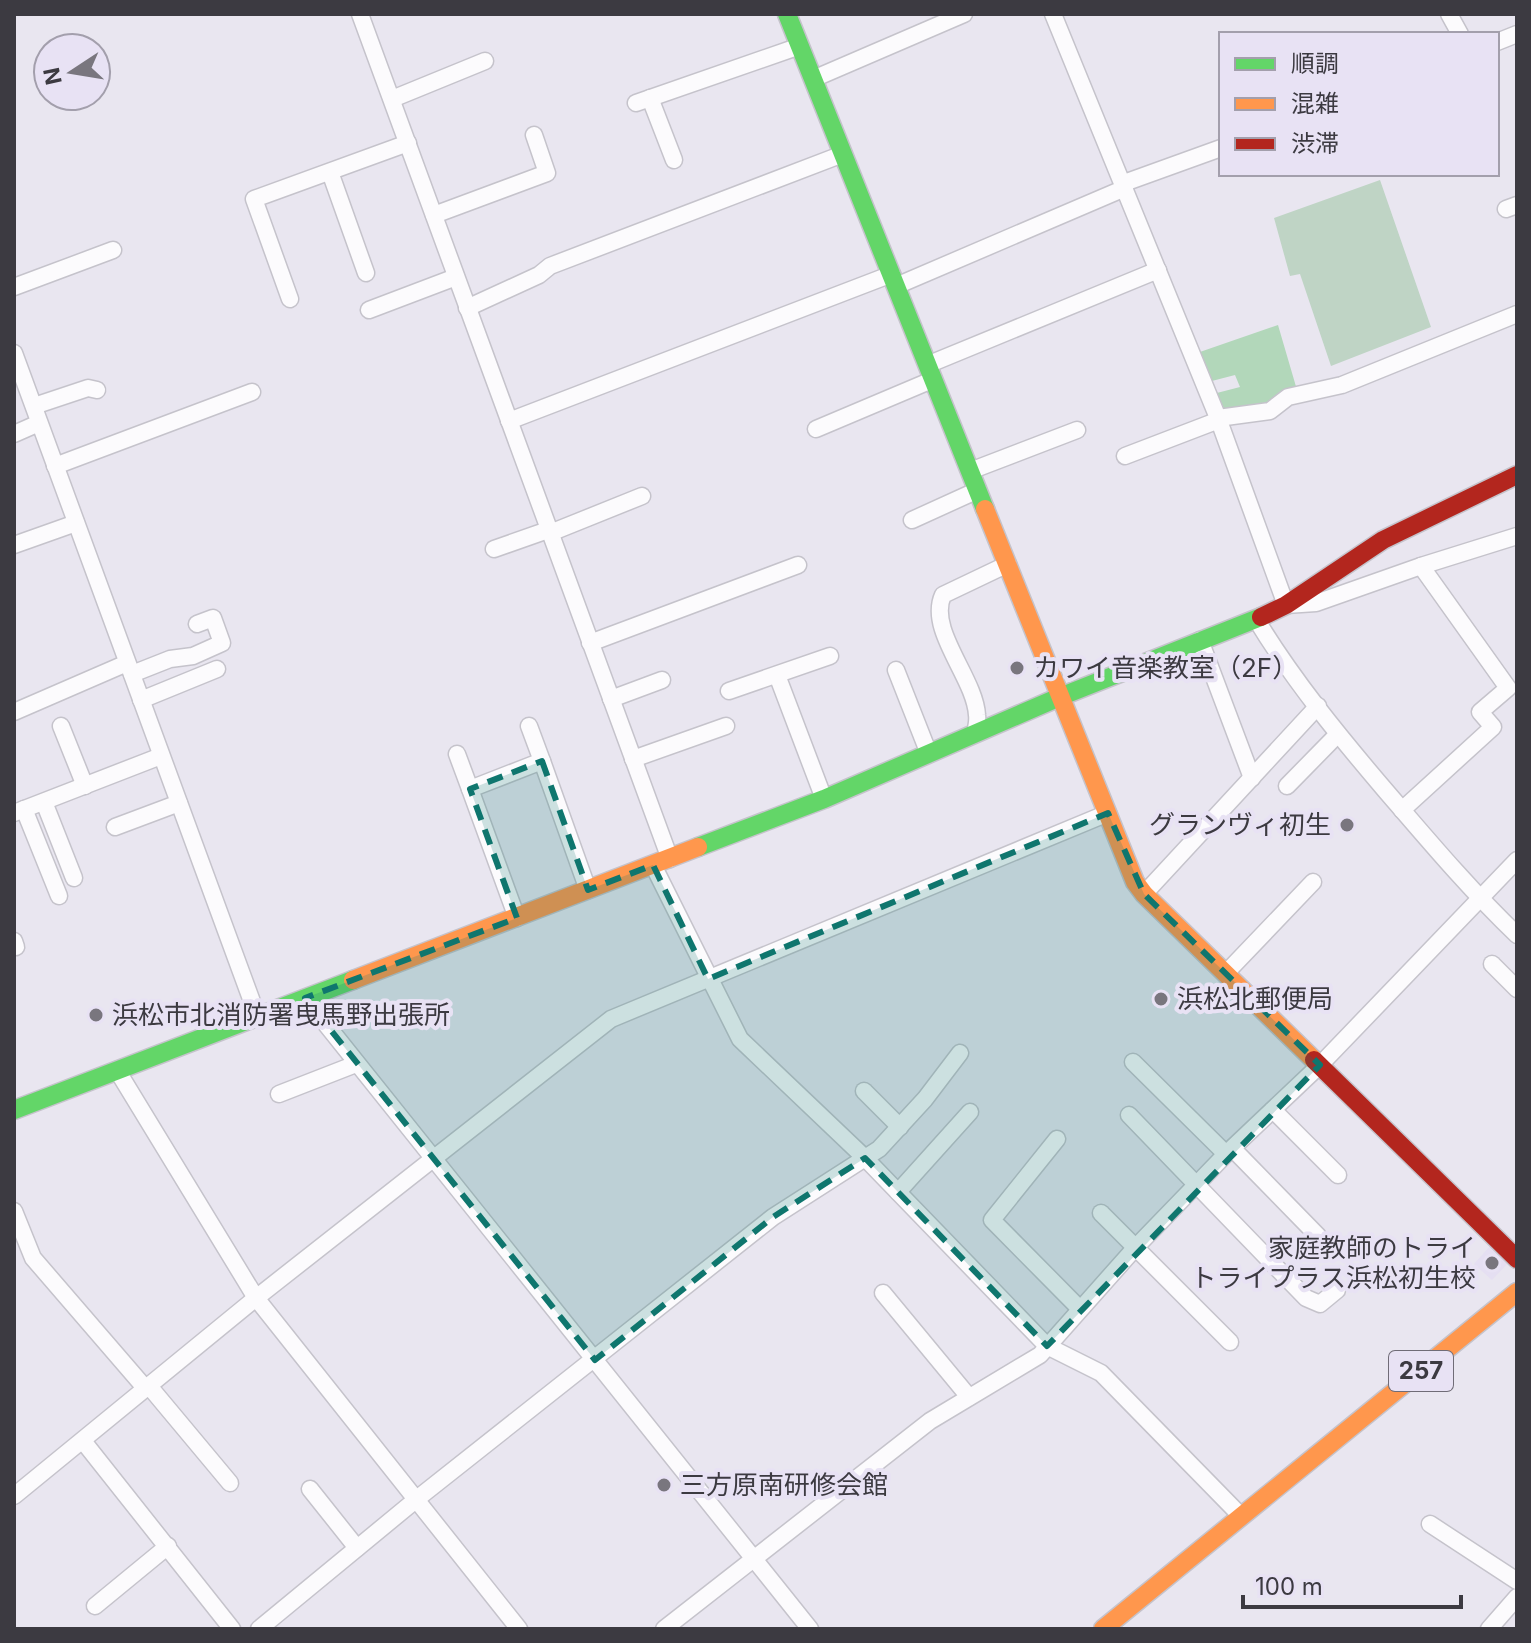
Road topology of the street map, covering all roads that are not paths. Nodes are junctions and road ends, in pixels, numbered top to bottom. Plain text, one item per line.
1 (360, 14) edge
2 (787, 14) edge
3 (964, 14) edge
4 (1053, 14) edge
5 (1449, 14) edge
6 (1459, 32) edge
7 (800, 46) junction
8 (485, 61) dead end
9 (813, 79) junction
10 (392, 99) junction
11 (534, 135) dead end
12 (408, 143) junction
13 (1219, 149) edge
14 (843, 154) junction
15 (674, 160) dead end
16 (330, 172) junction
17 (1124, 186) junction
18 (434, 215) junction
19 (113, 250) dead end
20 (1158, 270) junction
21 (366, 273) dead end
22 (456, 277) junction
23 (894, 280) junction
24 (14, 287) edge
25 (290, 299) dead end
26 (467, 308) junction
27 (369, 310) dead end
28 (1517, 314) edge
29 (14, 353) edge
30 (930, 372) junction
31 (97, 390) dead end
32 (252, 392) dead end
33 (34, 406) junction
34 (1218, 419) junction
35 (509, 421) junction
36 (39, 423) junction
37 (816, 429) dead end
38 (1077, 430) dead end
39 (14, 434) edge
40 (1125, 456) dead end
41 (55, 466) junction
42 (970, 471) junction
43 (1517, 475) edge
44 (978, 490) junction
45 (642, 496) dead end
46 (912, 520) dead end
47 (76, 523) junction
48 (549, 531) junction
49 (1517, 536) edge
50 (14, 545) edge
51 (494, 549) dead end
52 (1008, 564) junction
53 (798, 565) dead end
54 (1421, 566) junction
55 (1286, 605) junction
56 (1256, 619) junction
57 (197, 624) dead end
58 (1200, 640) junction
59 (590, 643) junction
60 (830, 656) dead end
61 (130, 669) junction
62 (217, 669) dead end
63 (896, 670) dead end
64 (777, 675) junction
65 (662, 680) dead end
66 (729, 691) dead end
67 (1062, 696) junction
68 (611, 699) junction
69 (141, 700) junction
70 (1318, 706) junction
71 (14, 712) edge
72 (61, 726) dead end
73 (529, 726) dead end
74 (726, 726) dead end
75 (975, 734) junction
76 (1338, 734) junction
77 (457, 754) dead end
78 (929, 754) junction
79 (161, 756) junction
80 (633, 759) junction
81 (542, 761) junction
82 (1252, 778) junction
83 (85, 786) junction
84 (1287, 786) dead end
85 (470, 789) junction
86 (824, 799) junction
87 (44, 802) junction
88 (179, 803) junction
89 (1402, 810) junction
90 (19, 811) edge
91 (1108, 813) junction
92 (115, 827) dead end
93 (1517, 860) edge
94 (662, 862) junction
95 (74, 878) dead end
96 (1313, 882) dead end
97 (588, 890) junction
98 (1144, 894) junction
99 (59, 896) dead end
100 (1479, 898) junction
101 (517, 918) junction
102 (1517, 935) edge
103 (1492, 964) dead end
104 (1226, 973) junction
105 (708, 979) junction
106 (1517, 989) edge
107 (305, 998) junction
108 (258, 1018) junction
109 (960, 1053) dead end
110 (1133, 1062) dead end
111 (356, 1064) junction
112 (1320, 1065) junction
113 (117, 1070) junction
114 (864, 1091) dead end
115 (279, 1094) dead end
116 (14, 1110) edge
117 (1273, 1110) junction
118 (970, 1112) dead end
119 (1129, 1115) dead end
120 (900, 1127) junction
121 (1057, 1139) dead end
122 (1230, 1152) junction
123 (865, 1158) junction
124 (434, 1159) junction
125 (1338, 1175) dead end
126 (1196, 1186) junction
127 (898, 1192) junction
128 (14, 1211) edge
129 (1101, 1213) dead end
130 (1318, 1236) dead end
131 (1135, 1248) junction
132 (1517, 1259) edge
133 (1337, 1290) dead end
134 (1517, 1292) edge
135 (883, 1293) dead end
136 (256, 1298) junction
137 (1080, 1309) junction
138 (1230, 1342) dead end
139 (1047, 1346) junction
140 (595, 1360) junction
141 (147, 1387) junction
142 (969, 1397) junction
143 (83, 1441) junction
144 (230, 1483) dead end
145 (310, 1489) dead end
146 (14, 1496) edge
147 (418, 1498) junction
148 (1241, 1516) junction
149 (1430, 1524) dead end
150 (168, 1546) junction
151 (357, 1548) junction
152 (755, 1557) junction
153 (1517, 1581) edge
154 (1517, 1597) edge
155 (95, 1606) dead end
156 (232, 1629) edge
157 (259, 1629) edge
158 (519, 1629) edge
159 (664, 1629) edge
160 (810, 1629) edge
161 (1103, 1629) edge
162 (1489, 1629) edge

1 - 10 street
2 - 7 main road
3 - 9 street
4 - 17 street
5 - 6 street
7 - 9 main road
7 - 15 street
8 - 10 street
9 - 14 main road
10 - 12 street
11 - 18 street
12 - 16 street
12 - 18 street
13 - 17 street
14 - 23 main road
14 - 26 street
16 - 21 street
16 - 25 street
17 - 20 street
17 - 23 street
18 - 22 street
19 - 24 street
20 - 30 street
20 - 34 street
22 - 26 street
22 - 27 street
23 - 30 main road
23 - 35 street
26 - 35 street
28 - 34 street
29 - 33 street
30 - 37 street
30 - 42 main road
31 - 33 street
32 - 41 street
33 - 36 street
34 - 40 street
34 - 55 street
35 - 48 street
36 - 39 street
36 - 41 street
38 - 42 street
41 - 47 street
42 - 44 main road
43 - 55 main road
44 - 46 street
44 - 52 main road
45 - 48 street
47 - 50 street
47 - 61 street
48 - 51 street
48 - 59 street
49 - 54 street
52 - 67 main road
52 - 75 street
53 - 59 street
54 - 55 street
54 - 89 street
55 - 56 main road
56 - 58 main road
56 - 70 street
57 - 61 street
58 - 67 main road
58 - 82 street
59 - 68 street
60 - 64 street
61 - 69 street
61 - 71 street
62 - 69 street
63 - 78 street
64 - 66 street
64 - 86 street
65 - 68 street
67 - 75 main road
67 - 91 main road
68 - 80 street
69 - 79 street
70 - 76 street
70 - 82 street
72 - 83 street
73 - 81 street
74 - 80 street
75 - 78 main road
76 - 84 street
76 - 89 street
77 - 85 street
78 - 86 main road
79 - 83 street
79 - 88 street
80 - 94 street
81 - 85 street
81 - 97 street
82 - 98 street
83 - 87 street
85 - 101 street
86 - 94 main road
87 - 90 street
87 - 95 street
88 - 92 street
88 - 108 street
89 - 100 street
90 - 99 street
91 - 98 main road
91 - 105 street
93 - 100 street
94 - 97 main road
94 - 105 street
96 - 104 street
97 - 101 main road
98 - 104 main road
100 - 102 street
100 - 112 street
101 - 107 main road
103 - 106 street
104 - 112 main road
105 - 123 street
105 - 124 street
107 - 108 main road
107 - 111 street
108 - 113 main road
109 - 120 street
110 - 122 street
111 - 115 street
111 - 124 street
112 - 117 street
112 - 132 main road
113 - 116 main road
113 - 136 street
114 - 120 street
117 - 122 street
117 - 125 street
118 - 127 street
119 - 126 street
120 - 123 street
121 - 137 street
122 - 126 street
122 - 130 street
123 - 127 street
123 - 140 street
124 - 136 street
124 - 140 street
126 - 131 street
126 - 133 street
127 - 139 street
128 - 141 street
129 - 131 street
131 - 137 street
131 - 138 street
134 - 148 main road, 257
135 - 142 street
136 - 141 street
136 - 147 street
137 - 139 street
139 - 142 street
139 - 148 street
140 - 147 street
140 - 152 street
141 - 143 street
141 - 144 street
142 - 152 street
143 - 146 street
143 - 150 street
145 - 151 street
147 - 151 street
147 - 158 street
148 - 161 main road, 257
149 - 153 street
150 - 155 street
150 - 156 street
151 - 157 street
152 - 159 street
152 - 160 street
154 - 162 street

